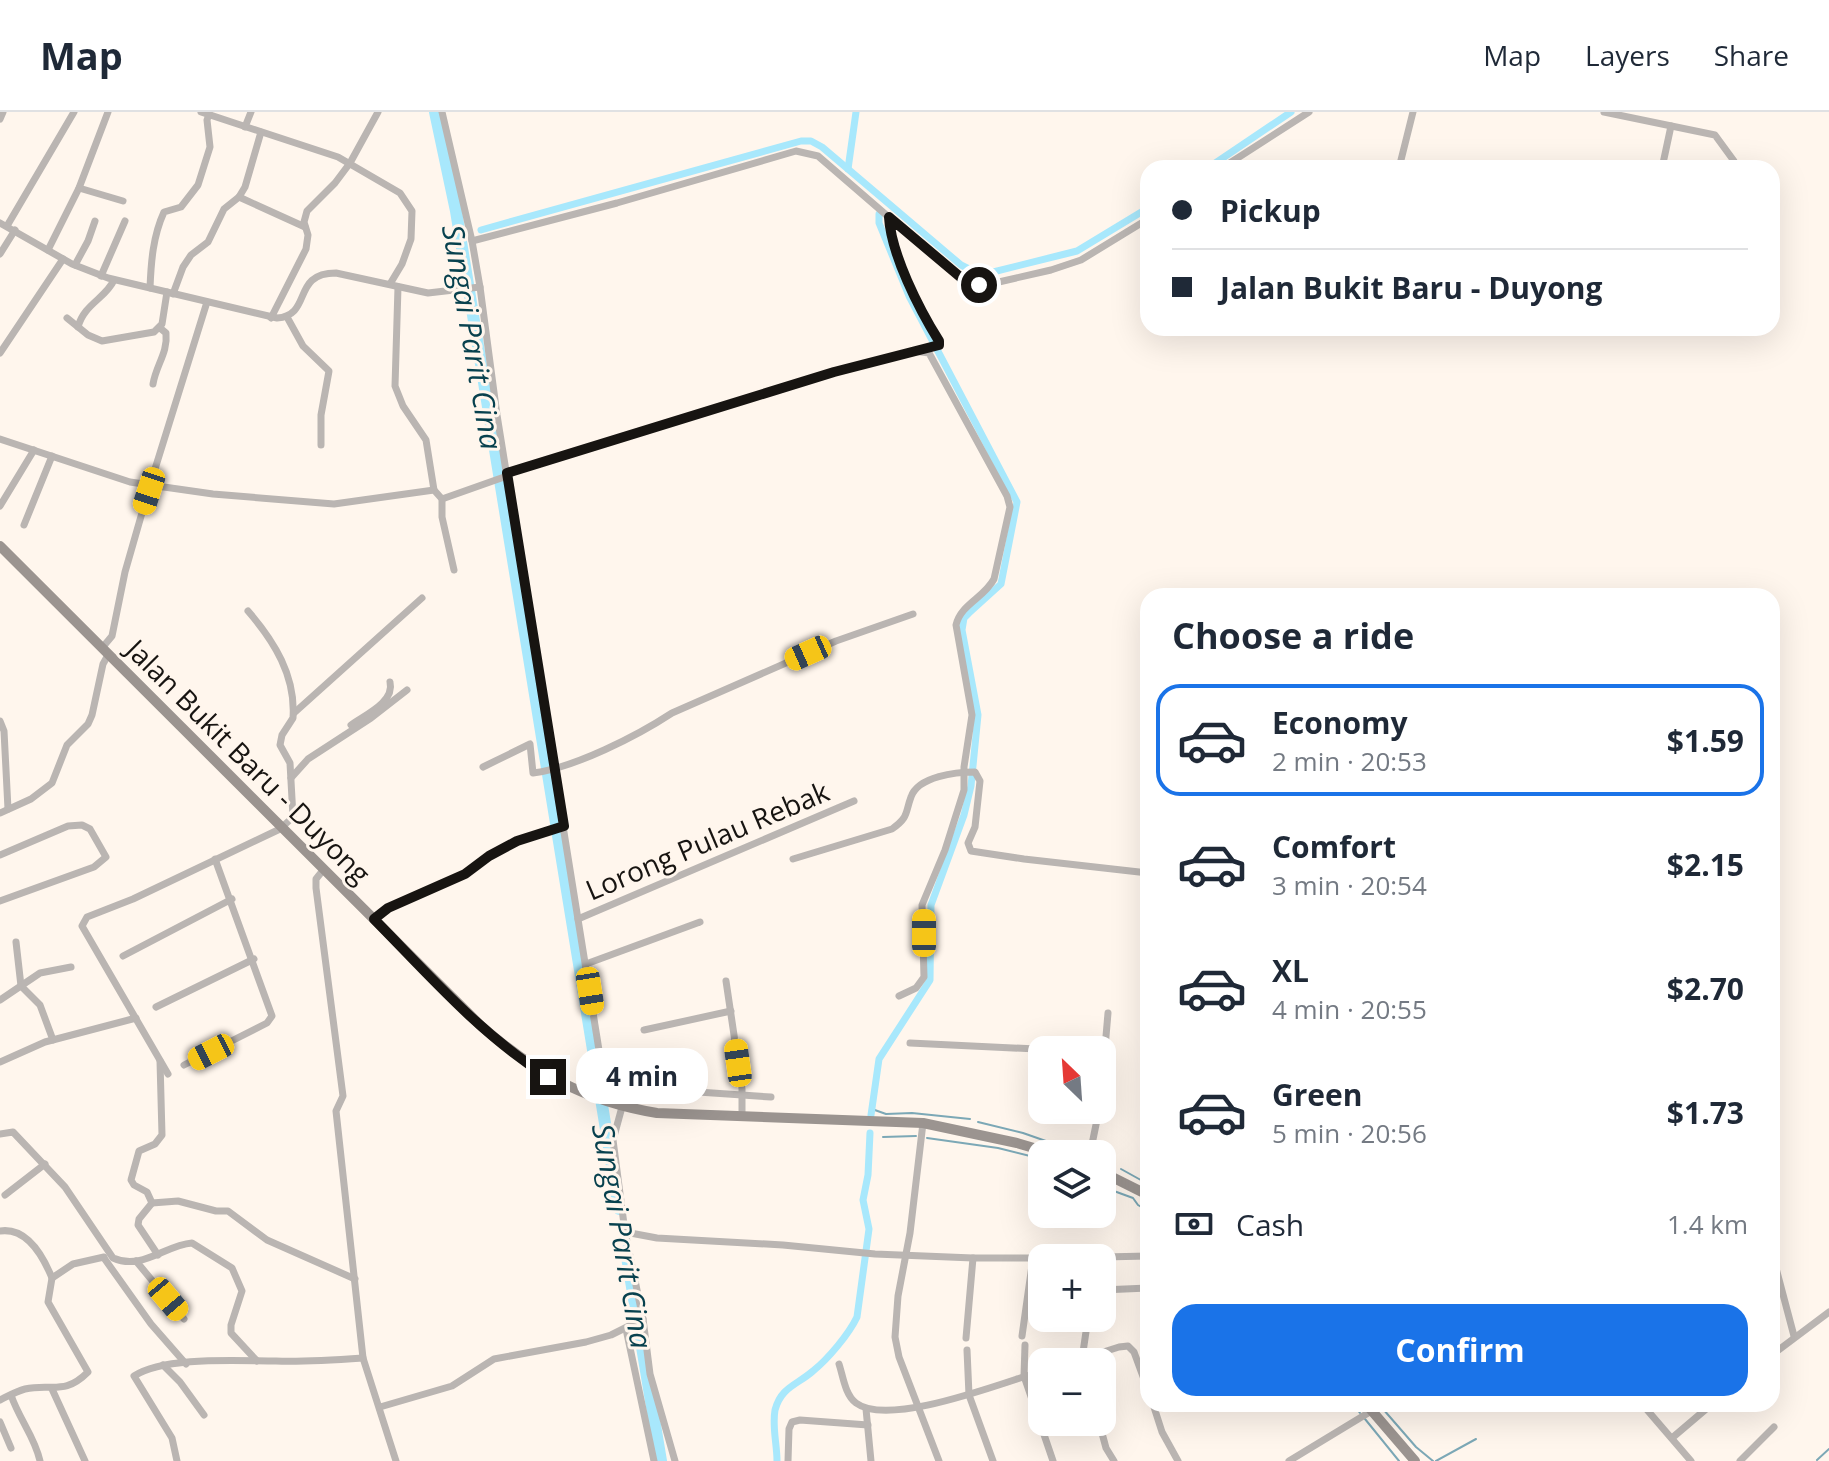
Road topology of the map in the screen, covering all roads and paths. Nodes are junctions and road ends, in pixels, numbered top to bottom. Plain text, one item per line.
1 (3, 112) edge
2 (74, 112) edge
3 (108, 112) edge
4 (251, 112) edge
5 (378, 112) edge
6 (442, 112) edge
7 (1309, 112) edge
8 (1413, 112) edge
9 (1604, 112) edge
10 (207, 113) edge
11 (1644, 116) edge
12 (0, 119) edge
13 (1671, 126) junction
14 (245, 127) junction
15 (261, 132) junction
16 (1234, 160) edge
17 (1401, 160) edge
18 (1664, 160) edge
19 (1732, 160) edge
20 (350, 163) junction
21 (79, 188) junction
22 (239, 197) junction
23 (123, 201) dead end
24 (889, 217) junction
25 (95, 221) dead end
26 (125, 221) dead end
27 (1140, 224) edge
28 (7, 227) edge
29 (305, 227) junction
30 (472, 241) junction
31 (48, 250) junction
32 (0, 254) edge
33 (63, 259) junction
34 (75, 265) junction
35 (101, 276) junction
36 (114, 280) junction
37 (394, 286) junction
38 (150, 288) junction
39 (477, 288) junction
40 (170, 293) junction
41 (207, 302) junction
42 (287, 317) junction
43 (67, 318) dead end
44 (271, 318) junction
45 (78, 327) junction
46 (160, 328) junction
47 (926, 350) junction
48 (0, 353) edge
49 (153, 384) dead end
50 (0, 439) edge
51 (321, 445) dead end
52 (34, 450) junction
53 (52, 456) junction
54 (506, 475) junction
55 (150, 485) junction
56 (434, 490) junction
57 (442, 499) junction
58 (0, 506) edge
59 (24, 525) dead end
60 (0, 546) edge
61 (454, 570) dead end
62 (422, 598) dead end
63 (248, 611) dead end
64 (913, 614) dead end
65 (105, 652) junction
66 (390, 682) dead end
67 (407, 690) dead end
68 (294, 713) junction
69 (0, 721) edge
70 (483, 767) dead end
71 (291, 768) junction
72 (549, 771) junction
73 (968, 772) junction
74 (291, 778) junction
75 (854, 801) dead end
76 (4, 811) edge
77 (562, 826) junction
78 (280, 829) junction
79 (0, 855) edge
80 (215, 859) junction
81 (793, 859) dead end
82 (324, 869) junction
83 (1140, 872) edge
84 (232, 899) junction
85 (0, 901) edge
86 (374, 919) junction
87 (578, 919) junction
88 (700, 922) dead end
89 (16, 942) dead end
90 (123, 956) dead end
91 (254, 959) junction
92 (586, 964) junction
93 (71, 967) dead end
94 (726, 981) dead end
95 (21, 986) junction
96 (899, 996) dead end
97 (0, 1000) edge
98 (156, 1007) dead end
99 (731, 1011) junction
100 (1108, 1013) dead end
101 (136, 1018) junction
102 (644, 1030) dead end
103 (1105, 1036) edge
104 (53, 1040) junction
105 (910, 1043) dead end
106 (1028, 1049) edge
107 (160, 1059) junction
108 (0, 1062) edge
109 (184, 1065) dead end
110 (168, 1074) dead end
111 (742, 1096) junction
112 (771, 1097) dead end
113 (619, 1106) junction
114 (742, 1117) junction
115 (923, 1123) junction
116 (0, 1134) edge
117 (1028, 1146) edge
118 (45, 1164) junction
119 (1116, 1179) edge
120 (1140, 1191) edge
121 (5, 1195) dead end
122 (152, 1203) junction
123 (1, 1229) edge
124 (625, 1232) junction
125 (158, 1255) junction
126 (905, 1255) junction
127 (106, 1256) junction
128 (1140, 1256) edge
129 (1116, 1257) edge
130 (973, 1258) junction
131 (1028, 1258) edge
132 (136, 1261) junction
133 (52, 1278) junction
134 (355, 1279) junction
135 (1780, 1283) edge
136 (1140, 1288) edge
137 (1116, 1289) edge
138 (1829, 1312) edge
139 (1028, 1317) edge
140 (184, 1319) dead end
141 (641, 1320) junction
142 (627, 1327) junction
143 (1794, 1336) junction
144 (966, 1338) dead end
145 (1780, 1348) edge
146 (967, 1350) dead end
147 (1116, 1350) edge
148 (363, 1358) junction
149 (257, 1361) junction
150 (186, 1364) junction
151 (839, 1364) dead end
152 (163, 1365) junction
153 (1140, 1368) edge
154 (1028, 1375) edge
155 (1024, 1376) junction
156 (52, 1389) junction
157 (11, 1395) junction
158 (969, 1395) junction
159 (0, 1400) edge
160 (380, 1407) junction
161 (919, 1408) junction
162 (866, 1409) junction
163 (1156, 1412) edge
164 (1362, 1412) edge
165 (1373, 1412) edge
166 (1649, 1412) edge
167 (1703, 1412) edge
168 (204, 1415) dead end
169 (0, 1422) edge
170 (868, 1425) junction
171 (1774, 1427) dead end
172 (1103, 1436) edge
173 (1672, 1438) junction
174 (11, 1448) dead end
175 (40, 1461) edge
176 (85, 1461) edge
177 (177, 1461) edge
178 (396, 1461) edge
179 (654, 1461) edge
180 (675, 1461) edge
181 (788, 1461) edge
182 (871, 1461) edge
183 (939, 1461) edge
184 (993, 1461) edge
185 (1053, 1461) edge
186 (1114, 1461) edge
187 (1178, 1461) edge
188 (1289, 1461) edge
189 (1415, 1461) edge
190 (1691, 1461) edge
191 (1740, 1461) edge

1 - 12 street
2 - 28 street
3 - 21 street
4 - 14 street
5 - 20 street
6 - 30 street
7 - 16 street
8 - 17 street
9 - 11 street
10 - 14 street
10 - 38 street
11 - 13 street
13 - 18 street
13 - 19 street
14 - 15 street
15 - 20 street
15 - 22 street
20 - 29 street
20 - 37 street
21 - 23 street
21 - 31 street
22 - 29 street
22 - 40 street
24 - 27 street
24 - 30 street
24 - 47 street
25 - 34 street
26 - 35 street
28 - 31 street
28 - 32 street
29 - 44 street
30 - 39 street
31 - 33 street
33 - 34 street
33 - 48 street
34 - 35 street
35 - 36 street
36 - 38 street
36 - 45 street
37 - 39 street
37 - 42 street
37 - 56 street
38 - 40 street
39 - 54 street
40 - 41 street
40 - 46 street
41 - 44 street
41 - 55 street
42 - 44 street
42 - 51 street
43 - 45 street
45 - 46 street
46 - 49 street
47 - 54 street
47 - 73 street
50 - 52 street
52 - 53 street
52 - 58 street
53 - 55 street
53 - 59 street
54 - 57 street
54 - 72 street
55 - 56 street
55 - 65 street
56 - 57 street
57 - 61 street
60 - 65 main road, Jalan Bukit Baru - Duyong
62 - 68 street
63 - 68 street
64 - 72 street
65 - 76 street
65 - 78 main road, Jalan Bukit Baru - Duyong
66 - 71 street
67 - 74 street
68 - 71 street
69 - 76 street
70 - 72 street
71 - 74 street
72 - 77 street
73 - 81 street
73 - 83 street
73 - 96 street
74 - 78 street
75 - 87 street, Lorong Pulau Rebak
77 - 86 street
77 - 87 street
78 - 80 street
78 - 82 main road, Jalan Bukit Baru - Duyong
79 - 85 street
80 - 84 street
80 - 101 street
82 - 86 main road, Jalan Bukit Baru - Duyong
82 - 134 street
84 - 90 street
84 - 91 street
86 - 113 main road, Jalan Bukit Baru - Duyong
87 - 92 street
88 - 92 street
89 - 95 street
91 - 98 street
91 - 109 street
92 - 111 street
93 - 95 street
94 - 99 street
95 - 97 street
95 - 104 street
99 - 102 street
99 - 111 street
100 - 103 street
101 - 104 street
101 - 107 street
104 - 108 street
105 - 106 street
107 - 110 street
107 - 122 street
111 - 112 street
111 - 114 street
113 - 114 main road, Jalan Bukit Baru - Duyong
113 - 124 street
114 - 115 main road, Jalan Bukit Baru - Duyong
115 - 117 main road, Jalan Bukit Baru - Duyong
115 - 126 street
116 - 118 street
118 - 121 street
118 - 127 street
119 - 120 main road
122 - 125 street
122 - 134 street
123 - 133 street
124 - 126 street
124 - 141 street
125 - 132 street
125 - 149 street
126 - 130 street
126 - 161 street
127 - 132 street
127 - 133 street
127 - 150 street
128 - 129 street
130 - 131 street
130 - 144 street
132 - 140 street
133 - 156 street
134 - 148 street
135 - 143 street
136 - 137 street
138 - 143 street
139 - 155 street
141 - 142 street
141 - 180 street
142 - 160 street
142 - 179 street
143 - 145 street
146 - 158 street
147 - 153 street
148 - 149 street
148 - 160 street
149 - 150 street
150 - 152 street
151 - 162 street
152 - 168 street
152 - 177 street
154 - 155 street
155 - 158 street
155 - 185 street
156 - 157 street
156 - 176 street
157 - 159 street
157 - 175 street
158 - 161 street
158 - 184 street
160 - 178 street
161 - 162 street
161 - 183 street
162 - 170 street
163 - 187 street
164 - 188 street
165 - 189 main road
166 - 173 street
167 - 173 street
169 - 174 street
170 - 181 street
170 - 182 street
171 - 191 street
172 - 186 street
173 - 190 street

